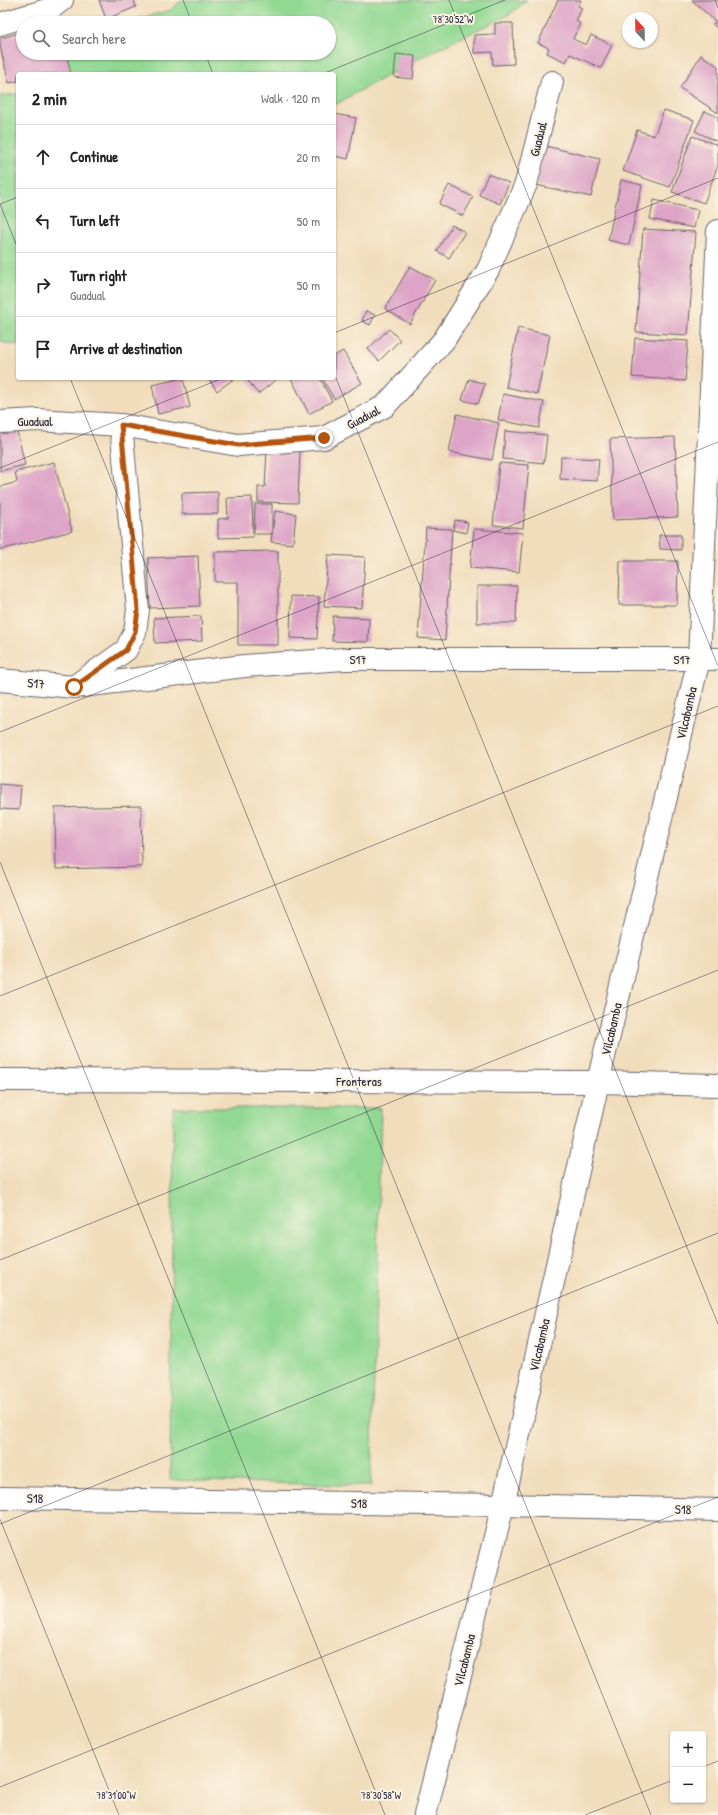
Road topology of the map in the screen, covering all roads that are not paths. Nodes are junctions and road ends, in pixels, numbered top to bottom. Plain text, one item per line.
1 (62, 0) edge
2 (27, 16) edge
3 (16, 19) edge
4 (0, 24) edge
5 (552, 82) dead end
6 (718, 234) edge
7 (0, 422) edge
8 (121, 425) junction
9 (709, 659) edge
10 (0, 680) edge
11 (74, 687) junction
12 (0, 1080) edge
13 (598, 1082) junction
14 (718, 1086) edge
15 (0, 1498) edge
16 (503, 1505) junction
17 (718, 1510) edge
18 (425, 1815) edge

1 - 2 street
3 - 4 street
5 - 8 street, Guadual
6 - 9 street, Vilcabamba
7 - 8 street, Guadual
8 - 11 street
9 - 11 street, S17
9 - 13 street, Vilcabamba
10 - 11 street, S17
12 - 13 street, Fronteras
13 - 14 street, Fronteras
13 - 16 street, Vilcabamba
15 - 16 street, S18
16 - 17 street, S18
16 - 18 street, Vilcabamba

